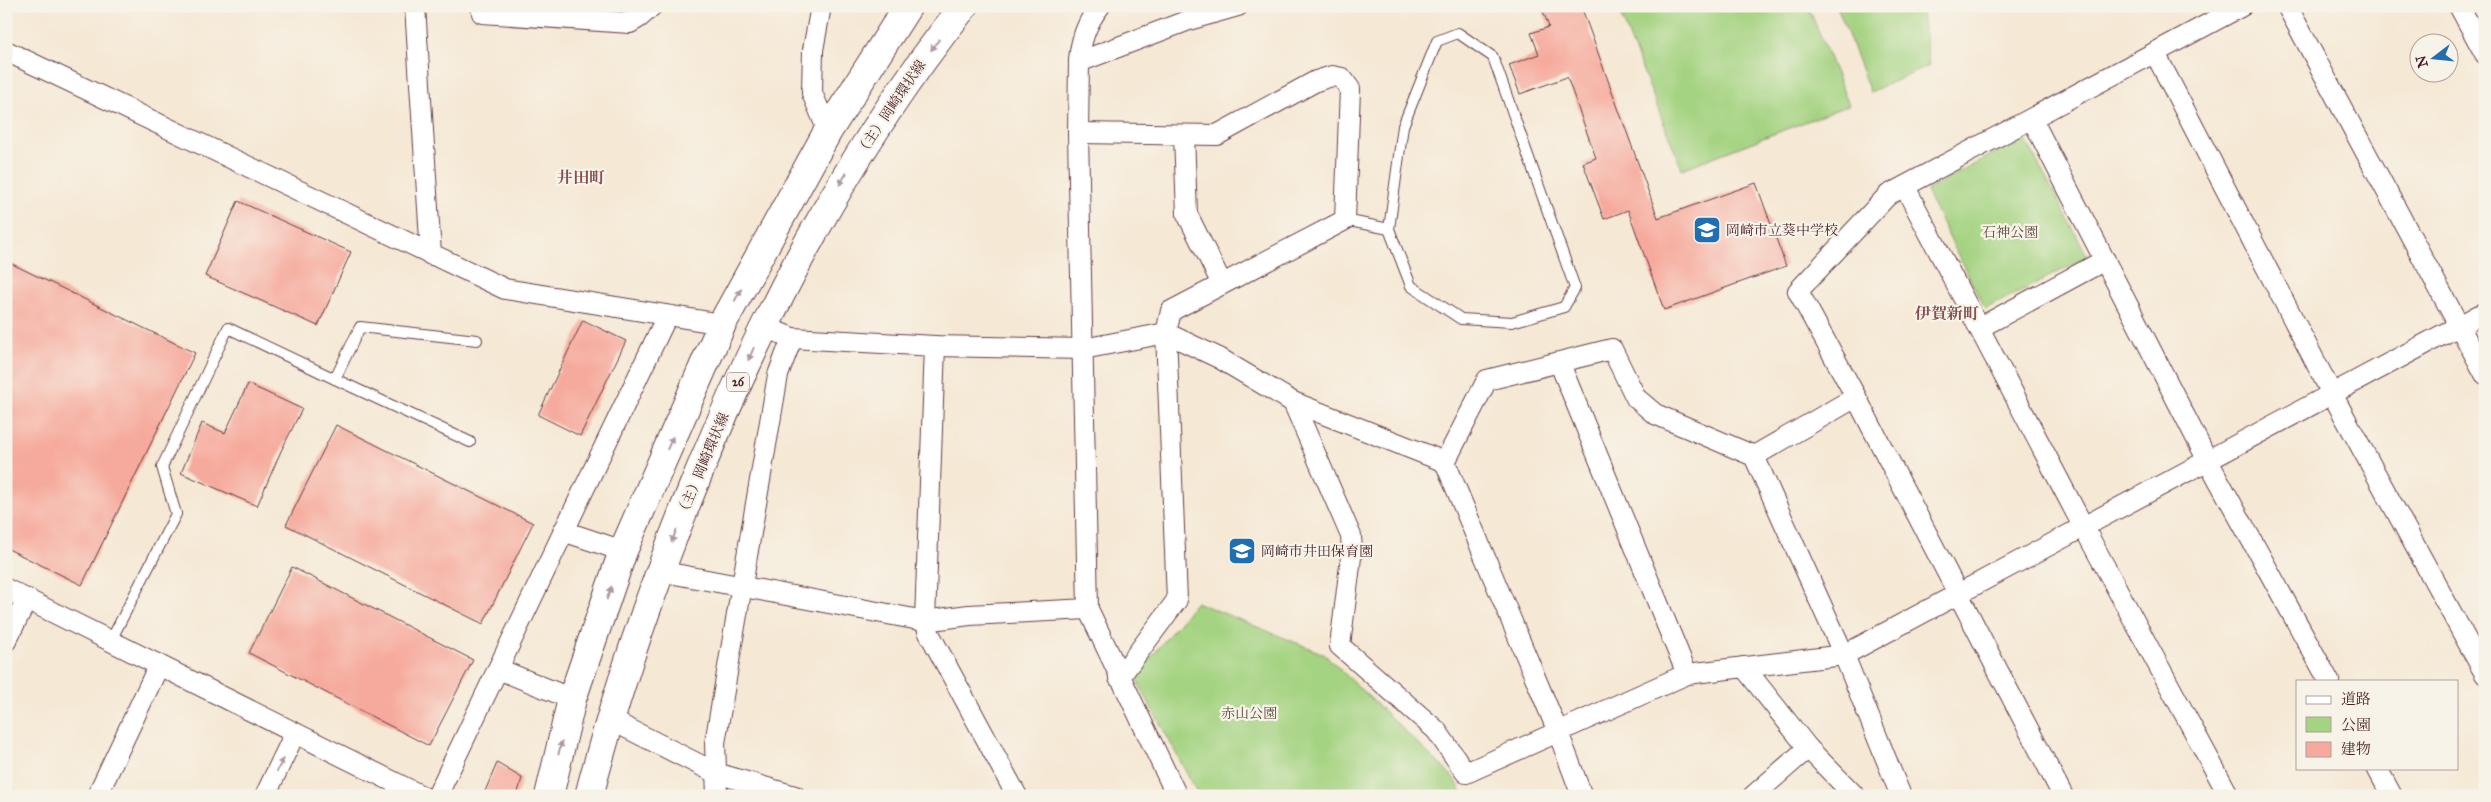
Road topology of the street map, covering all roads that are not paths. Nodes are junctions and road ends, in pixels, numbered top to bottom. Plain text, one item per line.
1 (415, 6) edge
2 (481, 6) edge
3 (652, 6) edge
4 (821, 6) edge
5 (908, 6) edge
6 (964, 6) edge
7 (1100, 6) edge
8 (1238, 6) edge
9 (2242, 6) edge
10 (2287, 6) edge
11 (2459, 6) edge
12 (6, 51) edge
13 (2155, 53) junction
14 (2485, 54) edge
15 (1080, 62) junction
16 (2032, 119) junction
17 (828, 131) junction
18 (1078, 133) junction
19 (1184, 135) junction
20 (1905, 187) junction
21 (1345, 220) junction
22 (1389, 229) junction
23 (431, 255) junction
24 (2105, 260) junction
25 (1222, 284) junction
26 (2485, 312) edge
27 (667, 316) junction
28 (722, 324) junction
29 (763, 326) junction
30 (2459, 326) junction
31 (1979, 328) junction
32 (1166, 333) junction
33 (792, 338) junction
34 (477, 340) dead end
35 (935, 346) junction
36 (1083, 349) junction
37 (1560, 364) junction
38 (2485, 374) edge
39 (335, 379) junction
40 (2331, 392) junction
41 (1856, 397) junction
42 (1293, 402) junction
43 (470, 442) dead end
44 (1754, 456) junction
45 (2208, 460) junction
46 (1445, 462) junction
47 (2084, 528) junction
48 (563, 531) junction
49 (623, 551) junction
50 (659, 571) junction
51 (741, 586) junction
52 (6, 589) edge
53 (1958, 594) junction
54 (27, 599) junction
55 (1088, 609) junction
56 (925, 621) junction
57 (6, 641) edge
58 (110, 642) junction
59 (1844, 655) junction
60 (160, 665) junction
61 (1744, 667) junction
62 (498, 669) junction
63 (1688, 674) junction
64 (2485, 674) edge
65 (1119, 678) junction
66 (2328, 680) edge
67 (572, 699) junction
68 (608, 720) junction
69 (1558, 732) junction
70 (295, 733) junction
71 (1808, 748) junction
72 (2378, 770) edge
73 (716, 773) junction
74 (97, 796) edge
75 (265, 796) edge
76 (422, 796) edge
77 (437, 796) edge
78 (549, 796) edge
79 (589, 796) edge
80 (717, 796) edge
81 (796, 796) edge
82 (1016, 796) edge
83 (1177, 796) edge
84 (1582, 796) edge
85 (1753, 796) edge
86 (1855, 796) edge
87 (1901, 796) edge
88 (2062, 796) edge
89 (2229, 796) edge
90 (2392, 796) edge

1 - 23 street
2 - 3 street
4 - 17 street
5 - 17 main road
6 -> 29 main road, （主）岡崎環状線 / 26
7 - 15 street
8 - 15 street
9 - 13 street
10 - 30 street
11 - 14 street
12 - 23 street
13 - 16 street
13 - 40 street
15 - 18 street
16 - 20 street
16 - 24 street
28 -> 17 main road
18 - 19 street
18 - 36 street
19 - 21 street
19 - 25 street
20 - 31 street
20 - 41 street
21 - 22 lane
21 - 25 street
22 - 22 lane
23 - 27 street
24 - 31 street
24 - 45 street
25 - 32 street
26 - 30 street
27 - 28 street
27 - 48 street
49 -> 28 main road
29 - 33 street
29 -> 50 main road, （主）岡崎環状線 / 26
30 - 38 street
30 - 40 street
31 - 47 street
32 - 36 street
32 - 42 street
32 - 65 street
33 - 35 street
33 - 51 street
34 - 39 lane
35 - 36 street
35 - 56 street
36 - 55 street
37 - 44 street
37 - 46 street
37 - 63 street
39 - 43 lane
39 - 58 lane
40 - 45 street
40 - 64 street
41 - 44 street
41 - 53 street
42 - 46 street
42 - 69 street
44 - 59 street
45 - 47 street
45 - 66 street
46 - 69 street
47 - 53 street
47 - 89 street
48 - 49 street
48 - 62 street
67 -> 49 main road
50 - 51 street
50 - 68 main road, （主）岡崎環状線 / 26
51 - 56 street
51 - 73 street
52 - 54 street
53 - 59 street
53 - 88 street
54 - 57 street
54 - 58 street
55 - 56 street
55 - 65 street
56 - 82 street
58 - 60 street
59 - 61 street
59 - 87 street
60 - 70 street
60 - 74 street
61 - 63 street
61 - 71 street
62 - 67 street
62 - 77 street
63 - 69 street
65 - 83 street
78 -> 67 main road
68 - 73 street
68 - 79 main road, （主）岡崎環状線 / 26
69 - 84 street
75 -> 70 street
70 - 76 street
71 - 85 street
71 - 86 street
72 - 90 street
73 - 80 street
73 - 81 street

